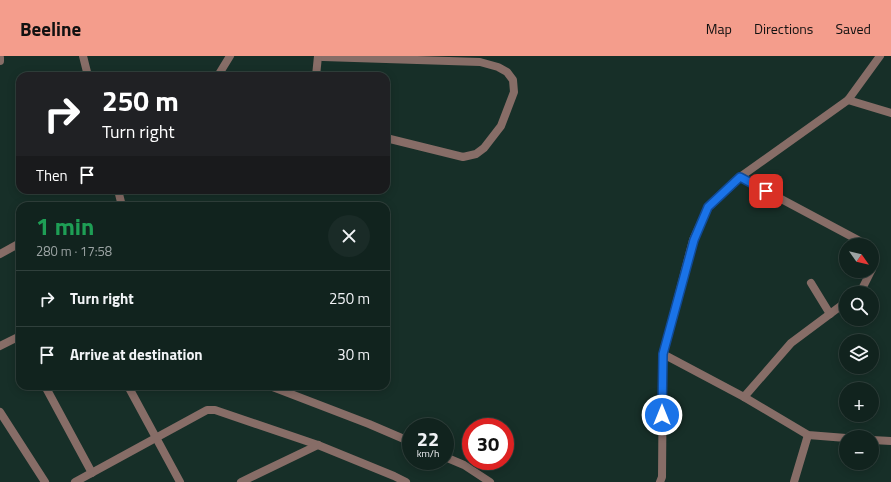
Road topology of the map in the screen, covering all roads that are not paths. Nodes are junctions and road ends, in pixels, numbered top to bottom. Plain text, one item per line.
1 (83, 56) edge
2 (230, 56) edge
3 (318, 56) edge
4 (880, 56) edge
5 (0, 58) edge
6 (0, 61) edge
7 (87, 72) edge
8 (220, 72) edge
9 (316, 72) edge
10 (848, 100) junction
11 (891, 113) edge
12 (390, 139) edge
13 (740, 177) junction
14 (854, 238) edge
15 (16, 245) edge
16 (0, 254) edge
17 (811, 283) dead end
18 (839, 307) edge
19 (830, 314) junction
20 (16, 339) edge
21 (0, 346) edge
22 (663, 354) junction
23 (47, 390) edge
24 (130, 390) edge
25 (280, 390) edge
26 (744, 397) junction
27 (0, 412) edge
28 (808, 435) junction
29 (839, 437) edge
30 (157, 438) junction
31 (402, 438) edge
32 (879, 440) edge
33 (891, 441) edge
34 (318, 446) junction
35 (454, 461) edge
36 (92, 473) junction
37 (394, 476) junction
38 (45, 482) edge
39 (75, 482) edge
40 (180, 482) edge
41 (241, 482) edge
42 (388, 482) edge
43 (406, 482) edge
44 (488, 482) edge
45 (660, 482) edge
46 (794, 482) edge

1 - 7 street
2 - 8 street
3 - 9 street
3 - 12 street
4 - 10 street
5 - 6 street
10 - 11 street
10 - 13 street
13 - 14 street
13 - 22 street
15 - 16 street
17 - 19 street
18 - 19 street
19 - 26 street
20 - 21 street
22 - 26 street
22 - 45 street
23 - 36 street
24 - 30 street
25 - 31 street
26 - 28 street
27 - 38 street
28 - 29 street
28 - 46 street
30 - 34 street
30 - 36 street
30 - 40 street
32 - 33 street
34 - 37 street
34 - 41 street
35 - 44 street
36 - 39 street
37 - 42 street
37 - 43 street

